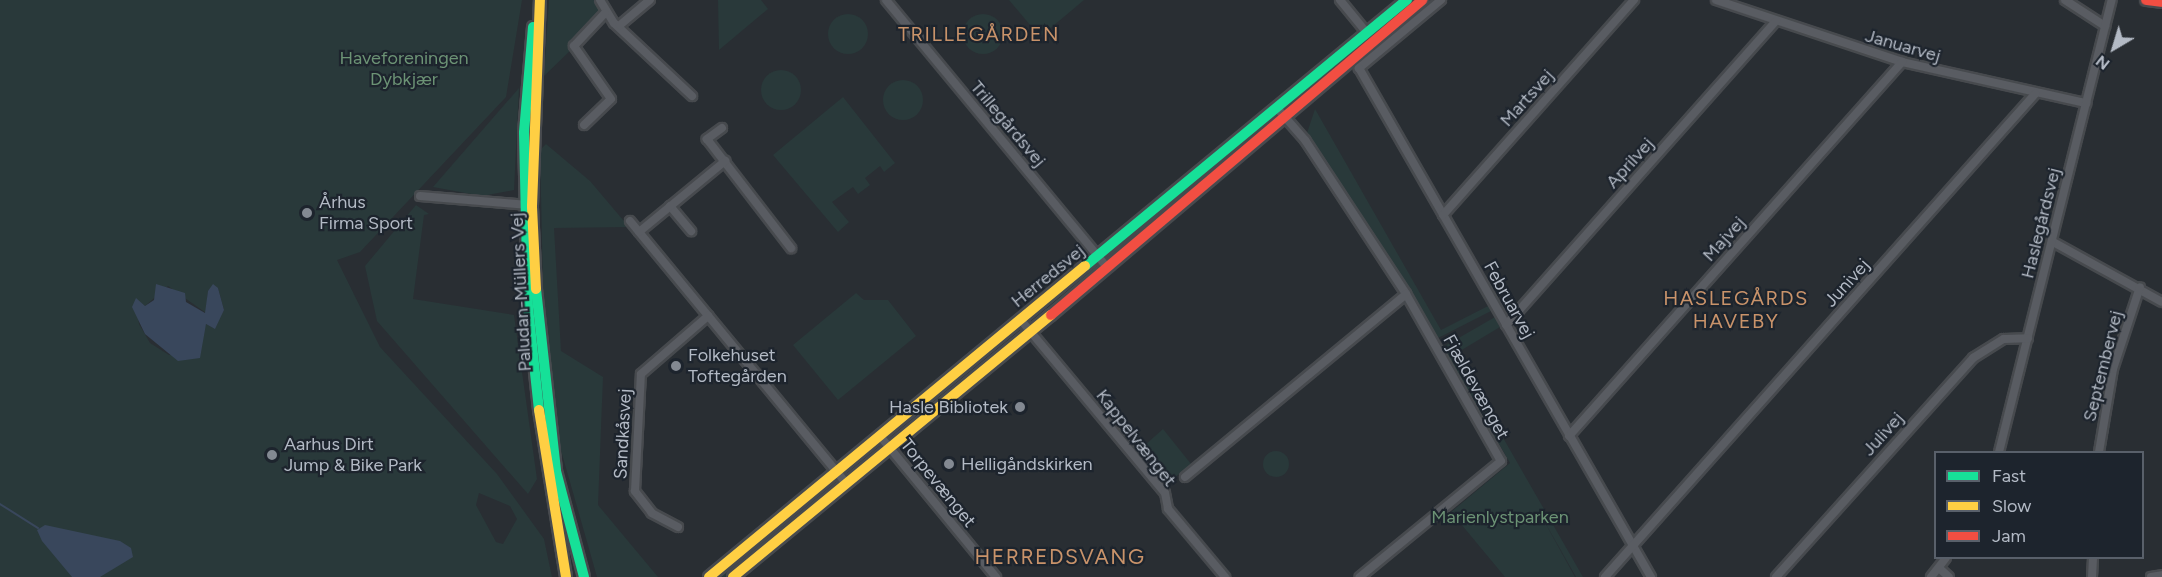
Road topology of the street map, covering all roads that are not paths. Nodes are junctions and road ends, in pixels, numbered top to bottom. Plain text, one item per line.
1 (539, 0) edge
2 (600, 0) edge
3 (650, 0) edge
4 (886, 0) edge
5 (1340, 0) edge
6 (1407, 0) edge
7 (1422, 0) edge
8 (1442, 0) edge
9 (1634, 0) edge
10 (1716, 0) edge
11 (2065, 0) edge
12 (2112, 0) edge
13 (2146, 0) edge
14 (2162, 2) edge
15 (605, 13) junction
16 (1776, 21) junction
17 (620, 25) junction
18 (2105, 26) junction
19 (1367, 33) junction
20 (1902, 62) junction
21 (2035, 94) junction
22 (692, 96) dead end
23 (2086, 103) junction
24 (1277, 108) junction
25 (1287, 119) junction
26 (584, 125) dead end
27 (722, 128) dead end
28 (725, 161) junction
29 (420, 196) dead end
30 (528, 205) junction
31 (670, 206) junction
32 (1443, 215) junction
33 (630, 221) dead end
34 (691, 231) dead end
35 (639, 232) junction
36 (2053, 242) junction
37 (791, 248) dead end
38 (1098, 256) junction
39 (1107, 267) junction
40 (2140, 287) junction
41 (1406, 294) junction
42 (2162, 302) edge
43 (708, 316) junction
44 (1020, 320) junction
45 (1506, 325) junction
46 (1030, 331) junction
47 (2028, 338) junction
48 (880, 436) junction
49 (1569, 436) junction
50 (890, 447) junction
51 (2000, 451) edge
52 (2099, 451) edge
53 (837, 471) junction
54 (1185, 477) dead end
55 (846, 483) junction
56 (678, 527) dead end
57 (1633, 546) junction
58 (1945, 559) edge
59 (2093, 559) edge
60 (1939, 568) junction
61 (2162, 575) edge
62 (566, 577) edge
63 (584, 577) edge
64 (710, 577) edge
65 (732, 577) edge
66 (996, 577) edge
67 (1225, 577) edge
68 (1360, 577) edge
69 (1605, 577) edge
70 (1651, 577) edge
71 (1776, 577) edge
72 (1931, 577) edge
73 (1949, 577) edge
74 (2092, 577) edge
75 (2151, 577) edge

1 - 30 street, Paludan-Müllers Vej
2 - 15 street
3 - 17 street
4 - 38 street, Trillegårdsvej
5 - 19 street
6 - 19 street, Herredsvej
7 - 25 street, Herredsvej
8 - 32 street, Februarvej
9 - 32 street, Martsvej
10 - 16 street, Januarvej
11 - 18 street
12 - 18 street, Haslegårdsvej
13 - 14 street
15 - 17 street
15 - 26 street
16 - 20 street, Januarvej
16 - 45 street, Aprilvej
17 - 22 street
18 - 23 street, Haslegårdsvej
19 - 24 street, Herredsvej
20 - 21 street, Januarvej
20 - 49 street, Majvej
21 - 23 street, Januarvej
21 - 57 street, Junivej
23 - 36 street, Haslegårdsvej
24 - 25 street, Fjældevænget
24 - 38 street, Herredsvej
25 - 39 street, Herredsvej
25 - 41 street, Fjældevænget
27 - 28 street
28 - 31 street
28 - 37 street
29 - 30 street
30 - 62 street, Paludan-Müllers Vej
30 - 63 street, Paludan-Müllers Vej
31 - 34 street
31 - 35 street
32 - 45 street, Februarvej
33 - 35 street
35 - 43 street
36 - 40 street
36 - 47 street, Haslegårdsvej
38 - 39 street, Trillegårdsvej
38 - 44 street, Herredsvej
39 - 46 street, Herredsvej
40 - 42 street
40 - 52 street, Septembervej
41 - 54 street
41 - 68 street, Fjældevænget
43 - 53 street
43 - 56 street, Sandkåsvej
44 - 46 street, Kappelvænget
44 - 48 street, Herredsvej
45 - 49 street, Februarvej
46 - 50 street, Herredsvej
46 - 67 street, Kappelvænget
47 - 51 street, Haslegårdsvej
47 - 71 street, Julivej
48 - 50 street, Torpevænget
48 - 53 street, Herredsvej
49 - 57 street, Februarvej
50 - 55 street, Herredsvej
50 - 66 street, Torpevænget
53 - 55 street
53 - 64 street, Herredsvej
55 - 65 street, Herredsvej
57 - 69 street
57 - 70 street, Februarvej
58 - 60 street
59 - 74 street
60 - 72 street
60 - 73 street
61 - 75 street

